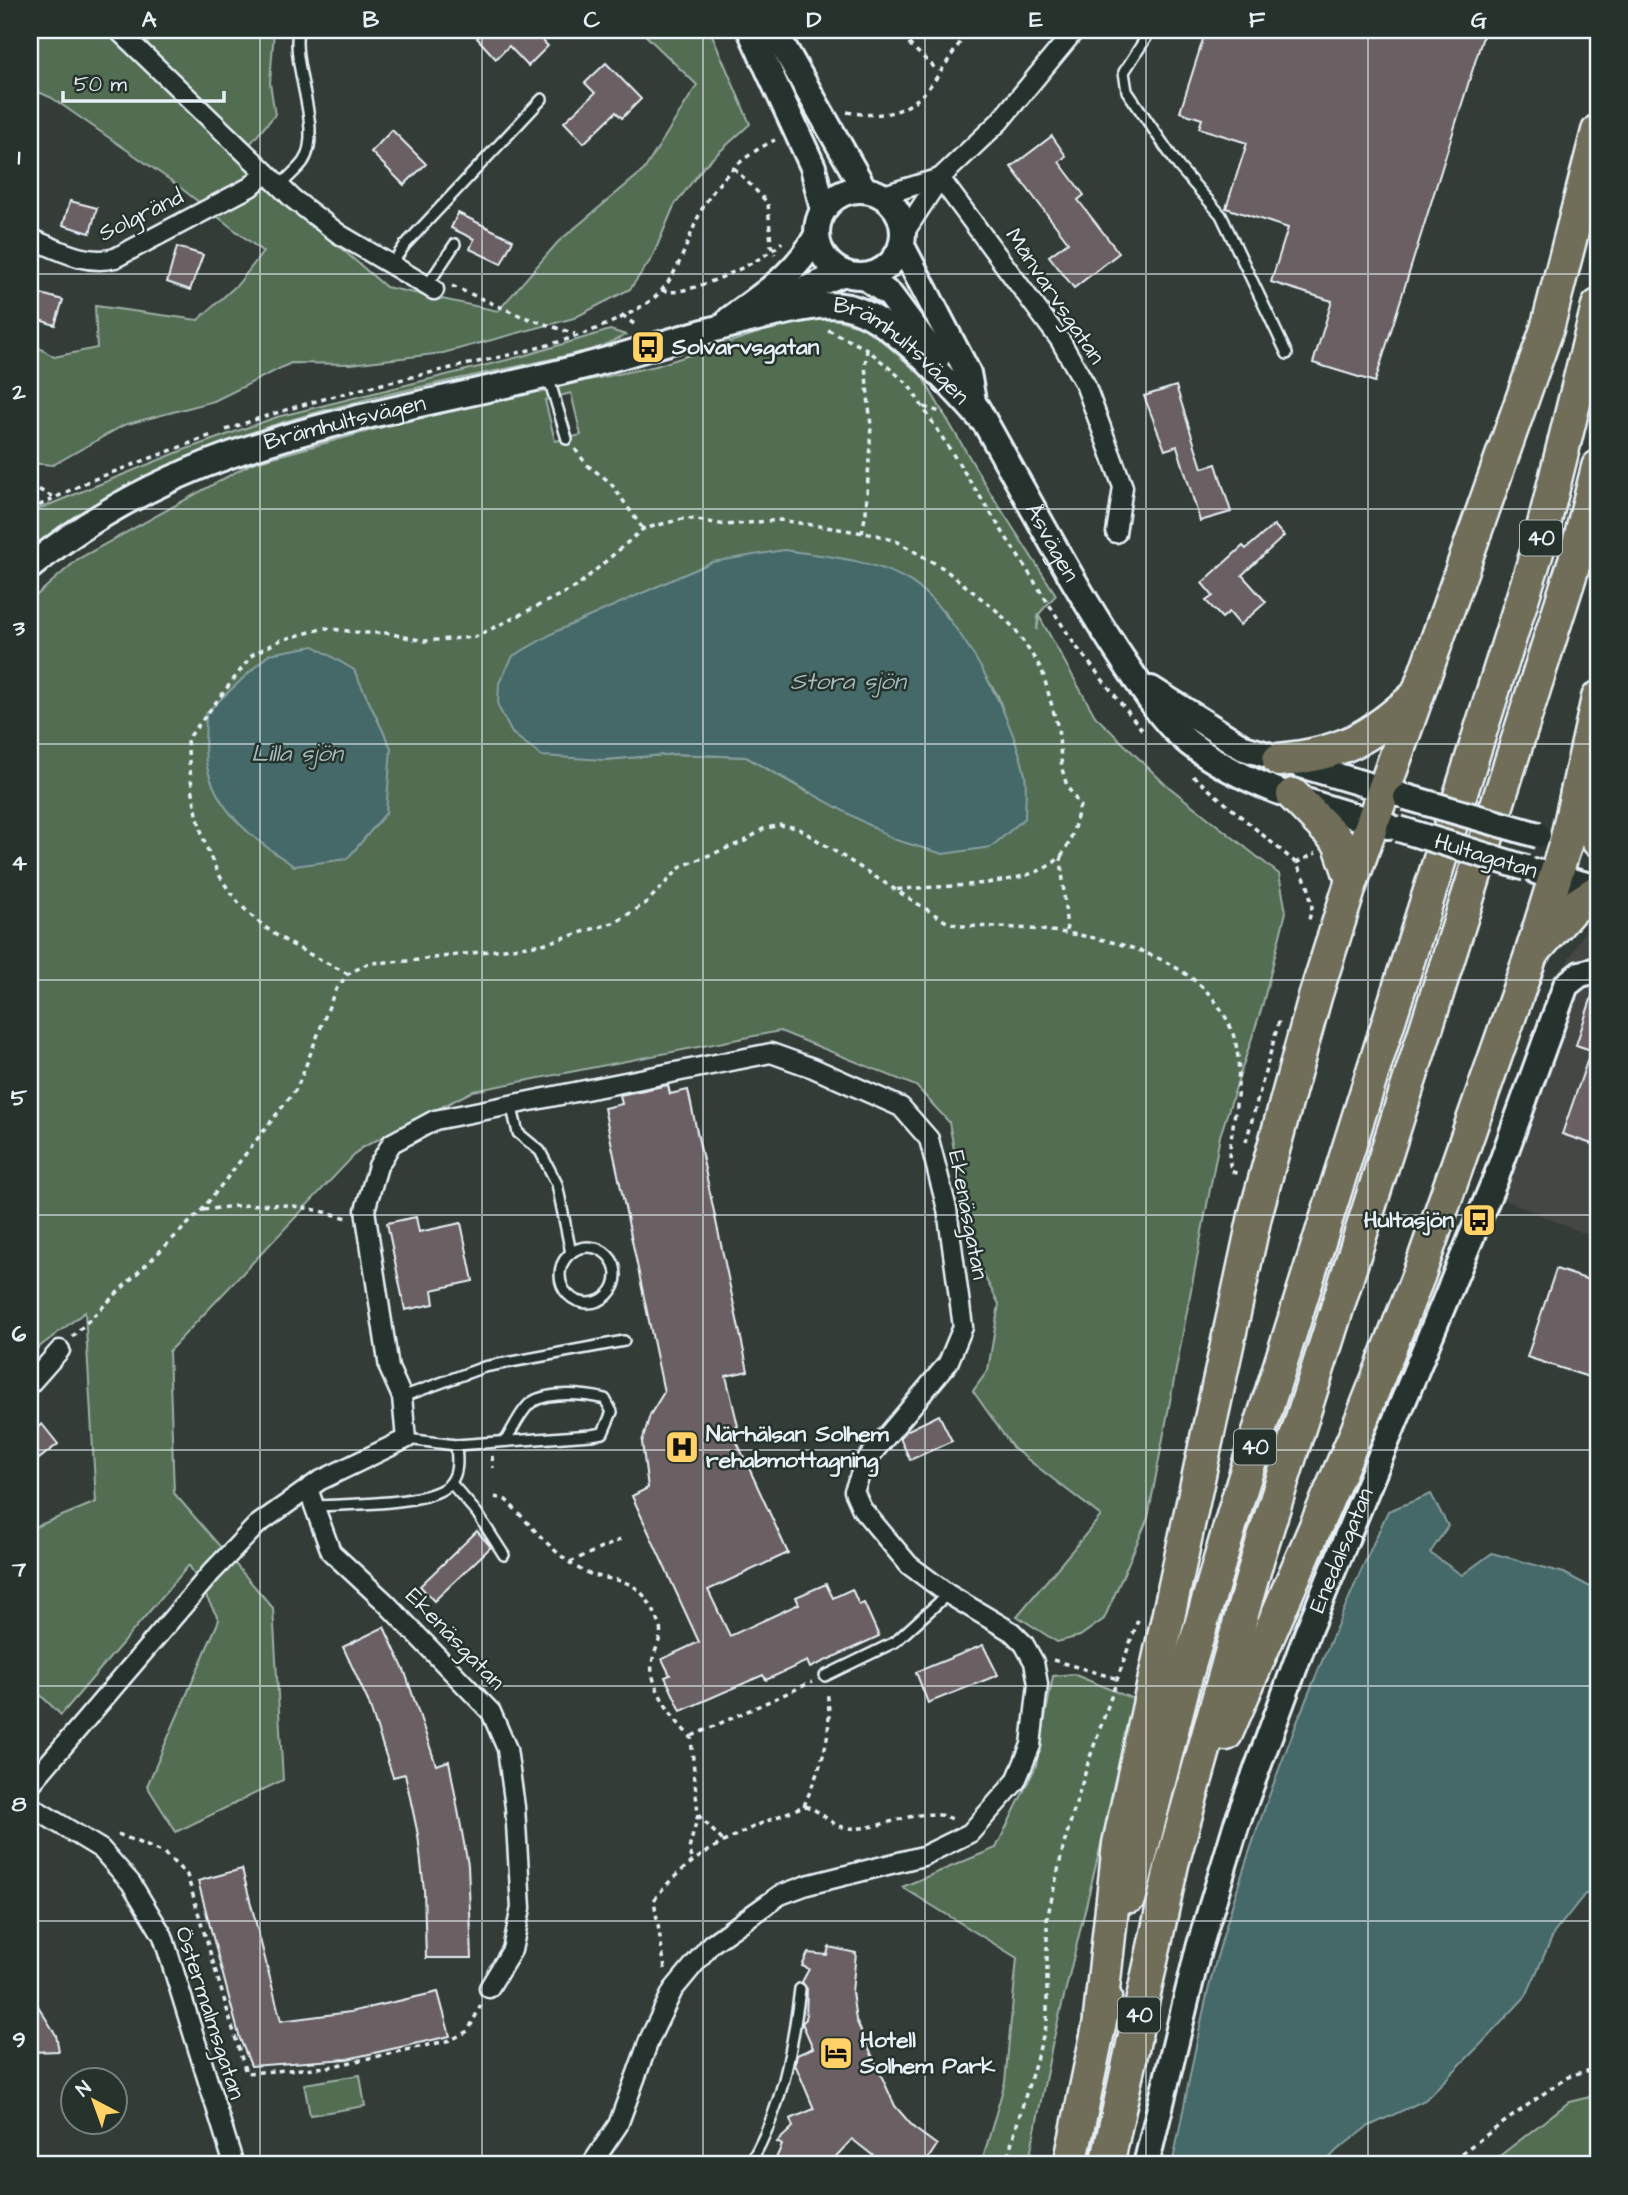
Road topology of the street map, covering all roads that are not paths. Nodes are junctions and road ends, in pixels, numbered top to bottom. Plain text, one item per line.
1 (118, 30) edge
2 (298, 30) edge
3 (750, 30) edge
4 (1075, 30) edge
5 (1151, 30) edge
6 (785, 34) edge
7 (542, 100) dead end
8 (1598, 131) edge
9 (267, 173) junction
10 (940, 178) junction
11 (280, 186) junction
12 (873, 192) junction
13 (823, 210) junction
14 (817, 235) junction
15 (30, 238) edge
16 (903, 239) junction
17 (455, 244) dead end
18 (391, 265) junction
19 (854, 275) junction
20 (431, 288) joint
21 (1598, 306) edge
22 (730, 318) junction
23 (685, 336) junction
24 (1287, 354) dead end
25 (548, 374) junction
26 (979, 411) junction
27 (567, 439) road end
28 (1598, 467) edge
29 (1116, 533) dead end
30 (30, 568) edge
31 (1136, 679) junction
32 (1417, 695) junction
33 (1598, 698) edge
34 (1279, 760) junction
35 (1577, 792) junction
36 (1395, 794) junction
37 (1293, 796) junction
38 (1386, 826) junction
39 (1552, 839) junction
40 (1598, 841) edge
41 (1598, 850) edge
42 (1540, 873) junction
43 (1352, 880) junction
44 (1598, 890) edge
45 (1530, 958) junction
46 (1598, 970) edge
47 (511, 1104) junction
48 (571, 1253) junction
49 (624, 1341) dead end
50 (60, 1350) road end
51 (30, 1384) edge
52 (402, 1397) junction
53 (407, 1439) junction
54 (506, 1440) junction
55 (456, 1445) junction
56 (451, 1483) junction
57 (308, 1489) junction
58 (314, 1506) junction
59 (504, 1555) dead end
60 (948, 1594) junction
61 (825, 1676) road end
62 (30, 1785) edge
63 (30, 1806) edge
64 (1172, 1864) junction
65 (489, 1988) road end
66 (800, 1989) dead end
67 (1100, 2017) junction
68 (234, 2165) edge
69 (591, 2165) edge
70 (749, 2165) edge
71 (1070, 2165) edge
72 (1107, 2165) edge
73 (1146, 2165) edge

1 - 9 street
2 - 11 lane
3 - 13 street
4 - 10 street
5 - 24 lane
6 - 12 street
7 - 18 lane
8 - 32 highway
9 - 11 street
9 - 15 street, Solgränd
10 - 12 street
10 - 16 street
10 - 29 street, Månvarvsgatan
11 - 18 street
12 - 13 street
12 - 16 street
13 - 14 street
14 - 19 street
14 - 22 street, Brämhultsvägen
16 - 19 street
16 - 26 street, Åsvägen
17 - 20 lane
18 - 20 street
19 - 22 street, Brämhultsvägen
19 - 26 street, Åsvägen
21 - 67 highway, 40
22 - 23 street, Brämhultsvägen
23 - 25 street, Brämhultsvägen
23 - 26 street, Brämhultsvägen
25 - 27 lane
25 - 30 street, Brämhultsvägen
26 - 31 street, Åsvägen
28 - 64 highway, 40
31 - 34 street, Åsvägen
31 - 37 street, Åsvägen
32 - 34 highway
32 - 36 highway
33 - 35 highway
34 - 36 street, Åsvägen
35 - 39 highway
35 - 40 highway
36 - 38 highway
36 - 39 street, Hultagatan, bridge
37 - 38 street, Åsvägen
37 - 43 highway
38 - 42 street, Hultagatan, bridge
38 - 43 highway
39 - 41 street, Hultagatan
39 - 42 highway
42 - 44 street, Hultagatan
42 - 45 highway
43 - 67 highway
44 - 45 highway
45 - 64 highway
46 - 73 street, Enedalsgatan
47 - 48 lane
47 - 52 street, Ekenäsgatan
47 - 60 street, Ekenäsgatan
48 - 48 lane
49 - 52 lane
50 - 51 street
52 - 53 street, Ekenäsgatan
53 - 55 lane
53 - 57 street
54 - 54 lane
54 - 55 lane
55 - 56 lane
56 - 58 lane
56 - 59 lane
57 - 58 street, Ekenäsgatan
57 - 62 street
58 - 65 street, Ekenäsgatan
60 - 61 lane
60 - 69 street
63 - 68 street, Östermalmsgatan
64 - 72 highway, 40
66 - 70 lane
67 - 71 highway, 40

